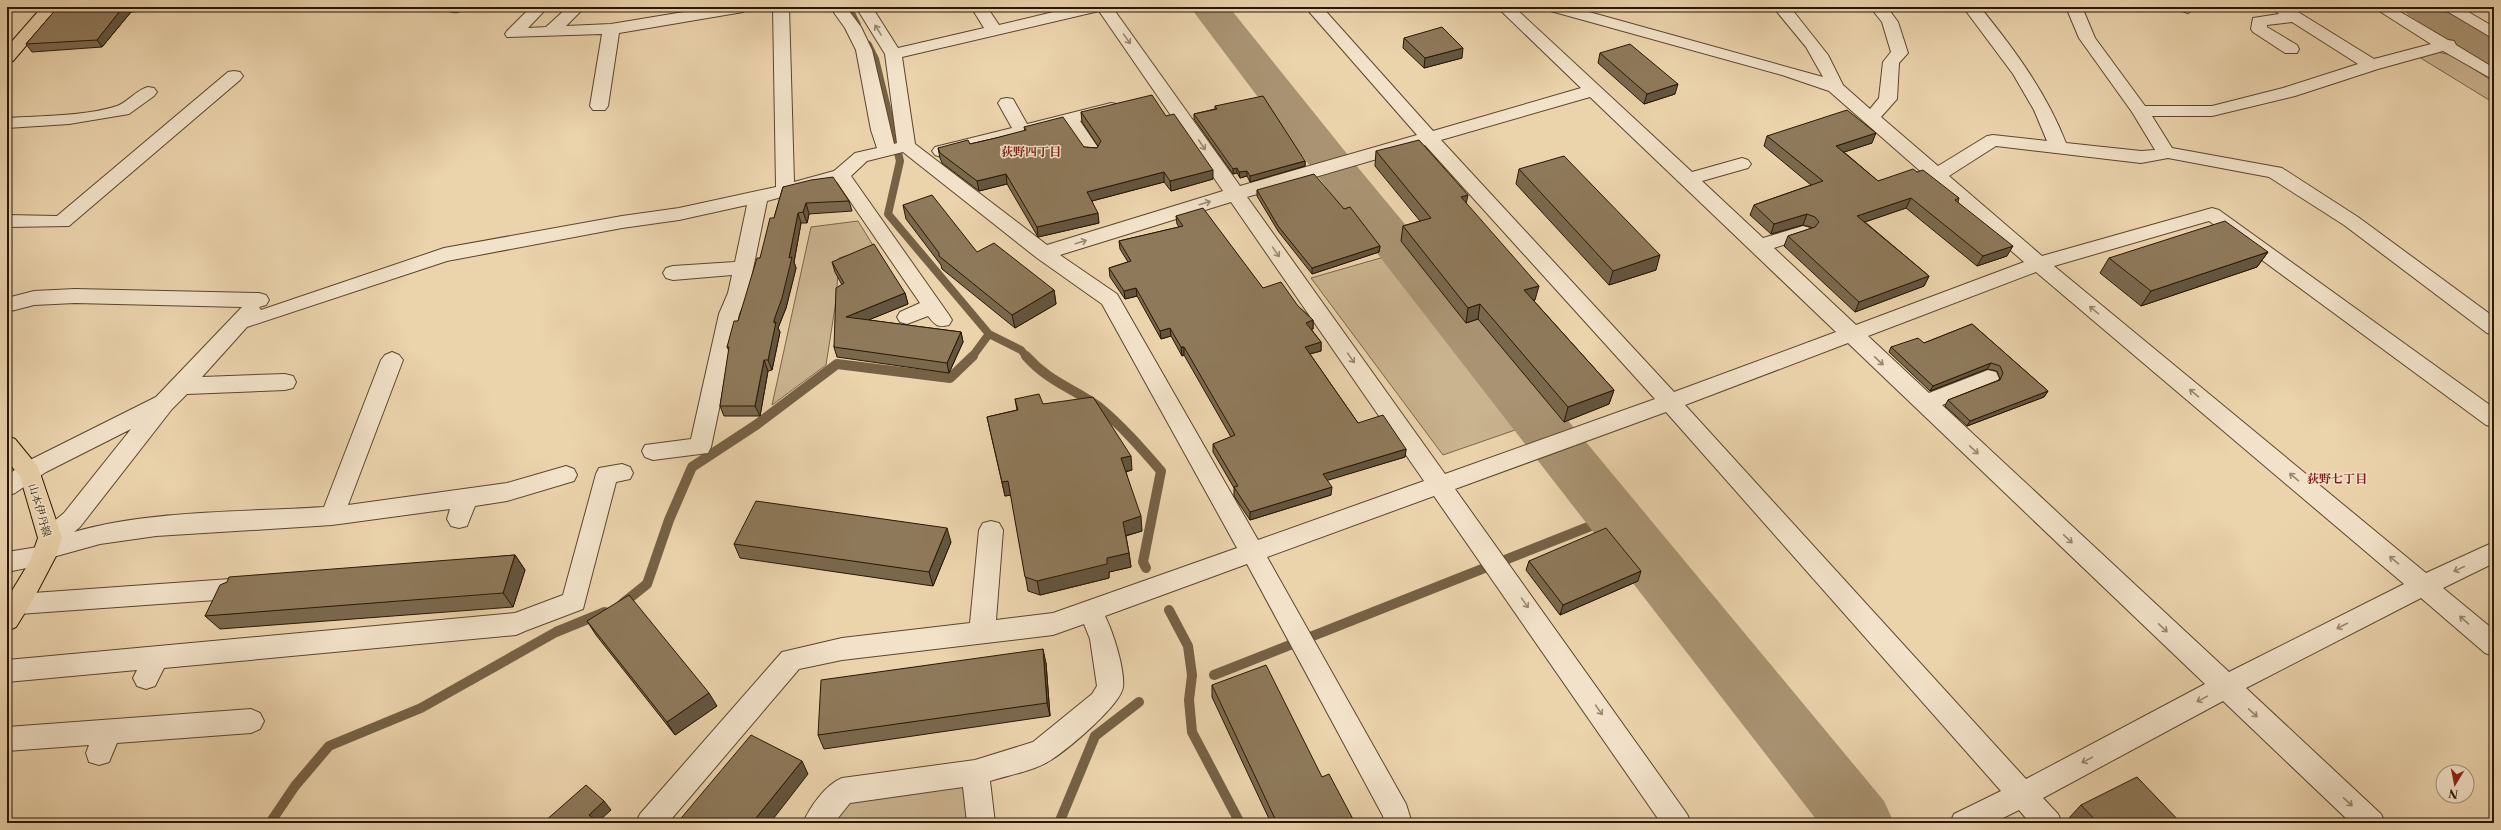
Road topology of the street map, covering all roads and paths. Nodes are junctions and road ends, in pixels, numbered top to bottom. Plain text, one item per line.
1 (51, 7) edge
2 (540, 7) edge
3 (577, 7) edge
4 (640, 7) edge
5 (743, 7) edge
6 (781, 7) edge
7 (838, 7) edge
8 (864, 7) edge
9 (980, 7) edge
10 (1095, 7) edge
11 (1104, 7) edge
12 (1313, 7) edge
13 (1505, 7) edge
14 (1553, 7) edge
15 (1780, 7) edge
16 (1878, 7) edge
17 (1971, 7) edge
18 (2074, 7) edge
19 (2279, 7) edge
20 (2381, 7) edge
21 (2448, 7) edge
22 (2295, 17) junction
23 (616, 28) junction
24 (994, 30) junction
25 (554, 33) junction
26 (2494, 34) edge
27 (2448, 45) junction
28 (2291, 49) dead end
29 (893, 54) junction
30 (7, 57) edge
31 (2372, 65) junction
32 (2494, 75) edge
33 (239, 84) dead end
34 (1835, 87) junction
35 (1594, 90) junction
36 (148, 92) dead end
37 (1166, 94) junction
38 (1007, 103) dead end
39 (599, 106) dead end
40 (123, 110) junction
41 (2140, 111) junction
42 (1866, 116) junction
43 (1069, 118) junction
44 (7, 123) edge
45 (108, 126) dead end
46 (1022, 130) junction
47 (1430, 139) junction
48 (2059, 148) junction
49 (904, 151) junction
50 (1092, 152) edge
51 (2166, 152) junction
52 (1742, 164) dead end
53 (841, 176) junction
54 (1935, 176) junction
55 (1686, 180) junction
56 (785, 191) junction
57 (1235, 194) junction
58 (759, 195) junction
59 (7, 221) edge
60 (62, 222) junction
61 (85, 225) dead end
62 (1803, 232) edge
63 (1757, 247) junction
64 (1044, 253) junction
65 (2039, 264) junction
66 (744, 268) junction
67 (673, 273) dead end
68 (7, 305) edge
69 (907, 317) dead end
70 (242, 321) junction
71 (2494, 328) edge
72 (1850, 334) junction
73 (392, 360) dead end
74 (1988, 378) dead end
75 (285, 382) dead end
76 (182, 386) junction
77 (1670, 402) junction
78 (164, 403) junction
79 (1924, 403) junction
80 (2494, 419) edge
81 (7, 445) edge
82 (653, 451) dead end
83 (30, 473) junction
84 (622, 473) dead end
85 (566, 475) dead end
86 (1440, 484) junction
87 (7, 487) edge
88 (332, 516) junction
89 (992, 530) dead end
90 (47, 548) junction
91 (2494, 552) edge
92 (1252, 553) junction
93 (7, 562) edge
94 (2424, 585) junction
95 (230, 588) edge
96 (11, 612) edge
97 (1091, 612) junction
98 (982, 633) junction
99 (2494, 645) edge
100 (7, 671) edge
101 (2225, 686) junction
102 (251, 721) dead end
103 (7, 740) edge
104 (975, 773) junction
105 (2023, 795) junction
106 (650, 823) edge
107 (817, 823) edge
108 (981, 823) edge
109 (1398, 823) edge
110 (1677, 823) edge
111 (1964, 823) edge
112 (2048, 823) edge
113 (2371, 823) edge

1 - 30 main road
2 - 25 street
3 - 25 street
4 - 23 street
5 - 23 street
6 - 56 street
7 - 49 street
29 -> 8 street
9 - 24 street
10 - 24 street
11 -> 37 street
12 - 47 street
13 - 35 street
14 - 34 street
15 - 34 street
16 - 42 street
17 - 48 street
18 - 41 street
19 - 22 street
20 - 27 street
21 - 26 street
22 - 28 street
22 - 31 street
23 - 25 street
23 - 39 street
24 - 29 street
27 - 31 street
27 - 32 street
29 - 49 street
31 - 41 street
33 - 60 street
34 - 42 street
35 - 47 street
35 - 55 street
36 - 40 street
37 - 43 street
37 -> 57 street
38 - 46 street
40 - 44 street
40 - 45 street
41 - 51 street
42 - 54 street
43 - 46 street
43 - 50 street
46 - 49 street
47 - 57 street
47 - 77 street
48 - 51 street
48 - 54 street
49 - 53 street
49 - 64 street
51 - 71 street
52 - 55 street
53 - 56 street
53 - 69 street
54 - 65 street
55 - 63 street
56 - 58 street
64 -> 57 street
57 -> 86 street
58 - 66 street
58 - 70 street
59 - 60 street
60 - 61 street
62 - 63 street
63 - 72 street
64 - 92 street
65 - 72 street
65 - 80 street
94 -> 65 street
66 - 67 street
66 - 82 street
68 - 70 street
70 - 76 street
72 - 77 street
72 -> 79 street
73 - 88 street
74 - 79 street
75 - 76 street
76 - 78 street
77 - 86 street
77 - 105 street
78 - 83 street
78 - 90 street
79 -> 101 street
81 - 83 main road, 山本伊丹線
83 - 87 street
83 - 90 main road, 山本伊丹線
84 - 100 street
85 - 88 street
86 - 92 street
86 -> 110 street
88 - 90 street
89 - 98 street
90 - 93 street
90 - 96 main road
91 -> 94 street
92 - 97 street
92 - 109 street
99 -> 94 street
94 -> 101 street
95 - 96 street
97 - 98 street
97 - 104 street
98 - 106 street
101 -> 105 street
101 -> 113 street
102 - 103 street
104 - 107 street
104 - 108 street
105 - 111 street
105 - 112 street

